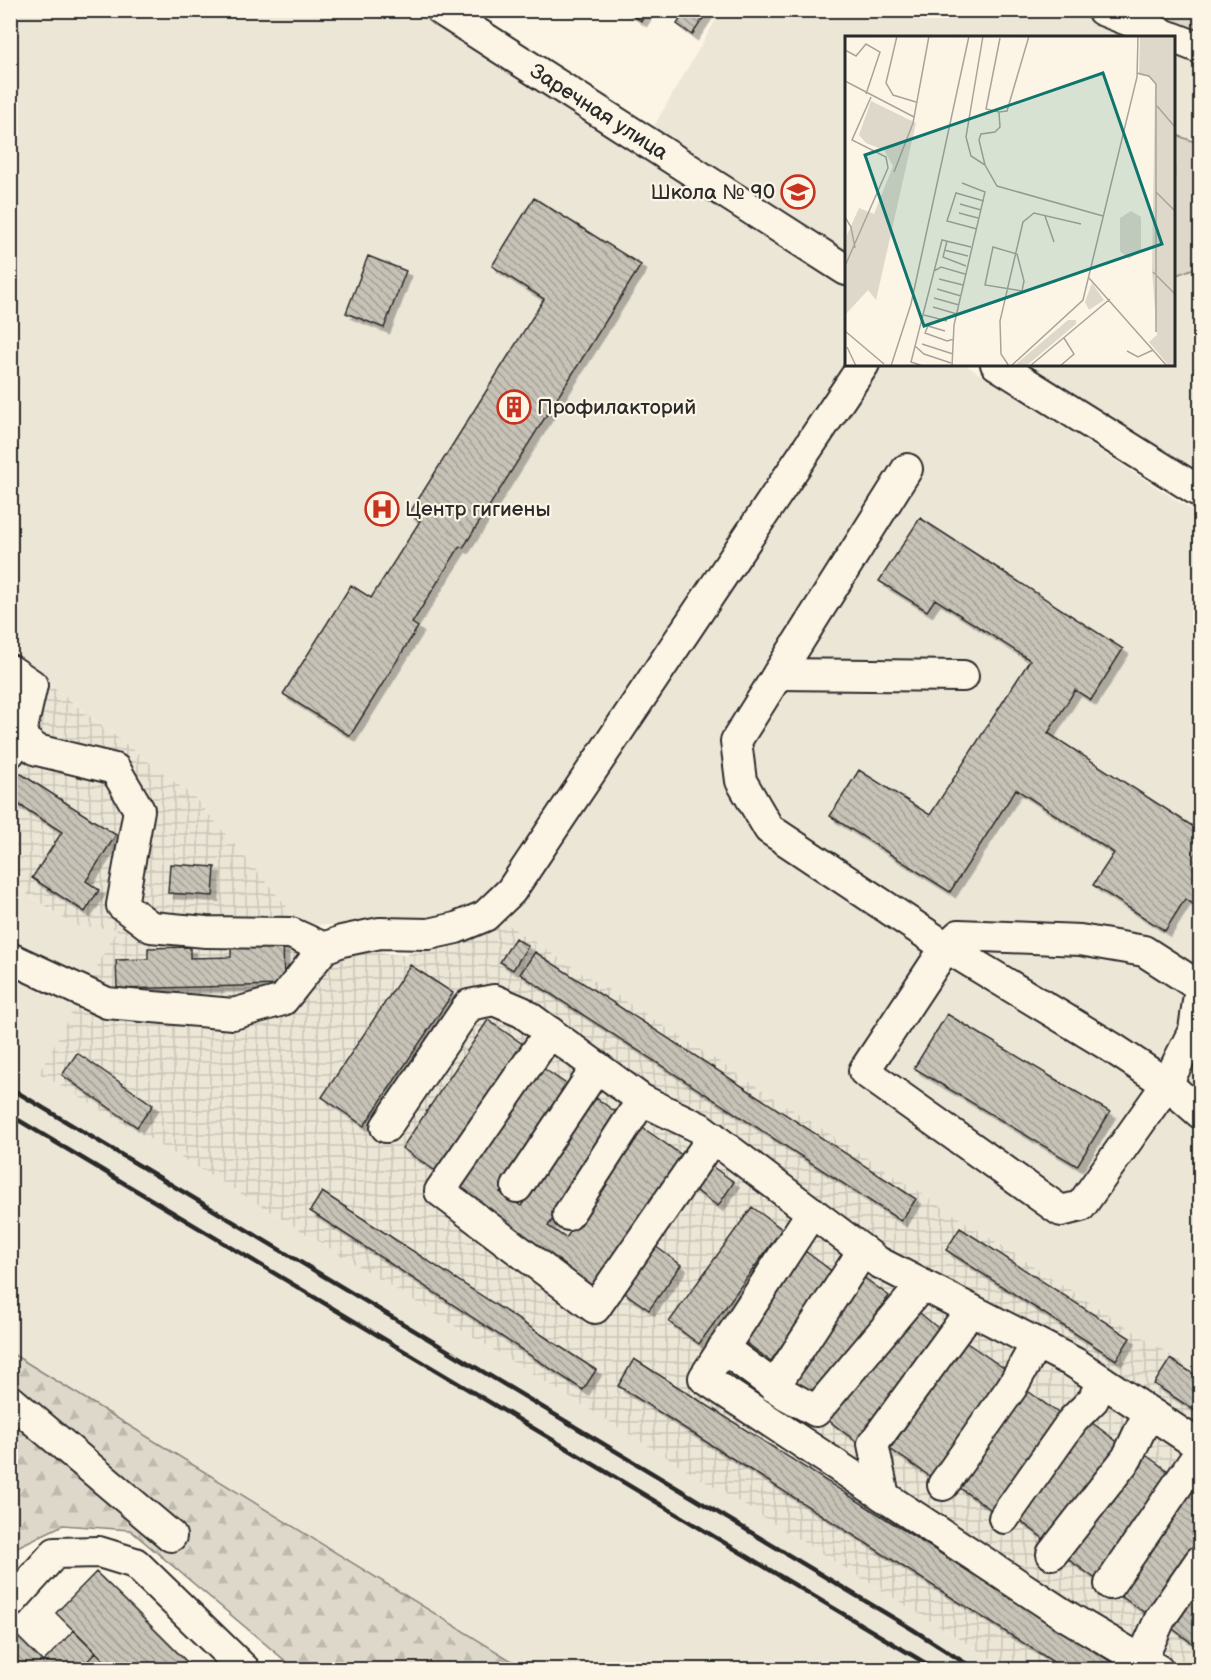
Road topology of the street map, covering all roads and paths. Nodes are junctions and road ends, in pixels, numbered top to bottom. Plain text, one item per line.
1 (441, 10) edge
2 (1102, 10) edge
3 (1168, 36) edge
4 (1175, 39) edge
5 (1200, 48) edge
6 (845, 269) edge
7 (863, 366) edge
8 (999, 366) edge
9 (907, 469) dead end
10 (1200, 492) edge
11 (10, 670) edge
12 (778, 674) junction
13 (963, 676) dead end
14 (15, 745) edge
15 (946, 946) junction
16 (324, 948) junction
17 (10, 958) edge
18 (550, 1032) junction
19 (597, 1067) junction
20 (1167, 1084) junction
21 (642, 1100) junction
22 (1200, 1113) edge
23 (386, 1127) dead end
24 (713, 1137) junction
25 (517, 1187) dead end
26 (812, 1212) junction
27 (568, 1215) dead end
28 (863, 1251) junction
29 (922, 1285) junction
30 (971, 1310) junction
31 (1036, 1344) junction
32 (723, 1348) junction
33 (1102, 1382) junction
34 (774, 1387) junction
35 (10, 1400) edge
36 (1155, 1416) junction
37 (1200, 1446) edge
38 (1200, 1452) edge
39 (943, 1485) dead end
40 (884, 1496) junction
41 (1004, 1518) dead end
42 (171, 1536) dead end
43 (1052, 1554) dead end
44 (1200, 1561) edge
45 (1110, 1584) dead end
46 (10, 1603) edge
47 (1150, 1664) edge
48 (244, 1670) edge

1 - 6 street, Заречная улица
2 - 3 street
4 - 5 street
7 - 16 street
8 - 10 street
9 - 12 street
11 - 14 street
12 - 13 street
12 - 15 street
14 - 16 street
15 - 20 street
15 - 20 street
15 - 20 street
16 - 17 street
18 - 19 street
18 - 23 street
18 - 24 street
19 - 21 street
19 - 25 street
20 - 22 street
21 - 24 street
21 - 27 street
24 - 26 street
26 - 28 street
26 - 32 street
28 - 29 street
28 - 34 street
29 - 30 street
29 - 34 street
30 - 31 street
30 - 40 street
31 - 33 street
31 - 39 street
32 - 34 street
32 - 40 street
33 - 36 street
33 - 41 street
35 - 42 street
36 - 37 street
36 - 43 street
38 - 45 street
40 - 47 street
44 - 47 street
46 - 48 street

